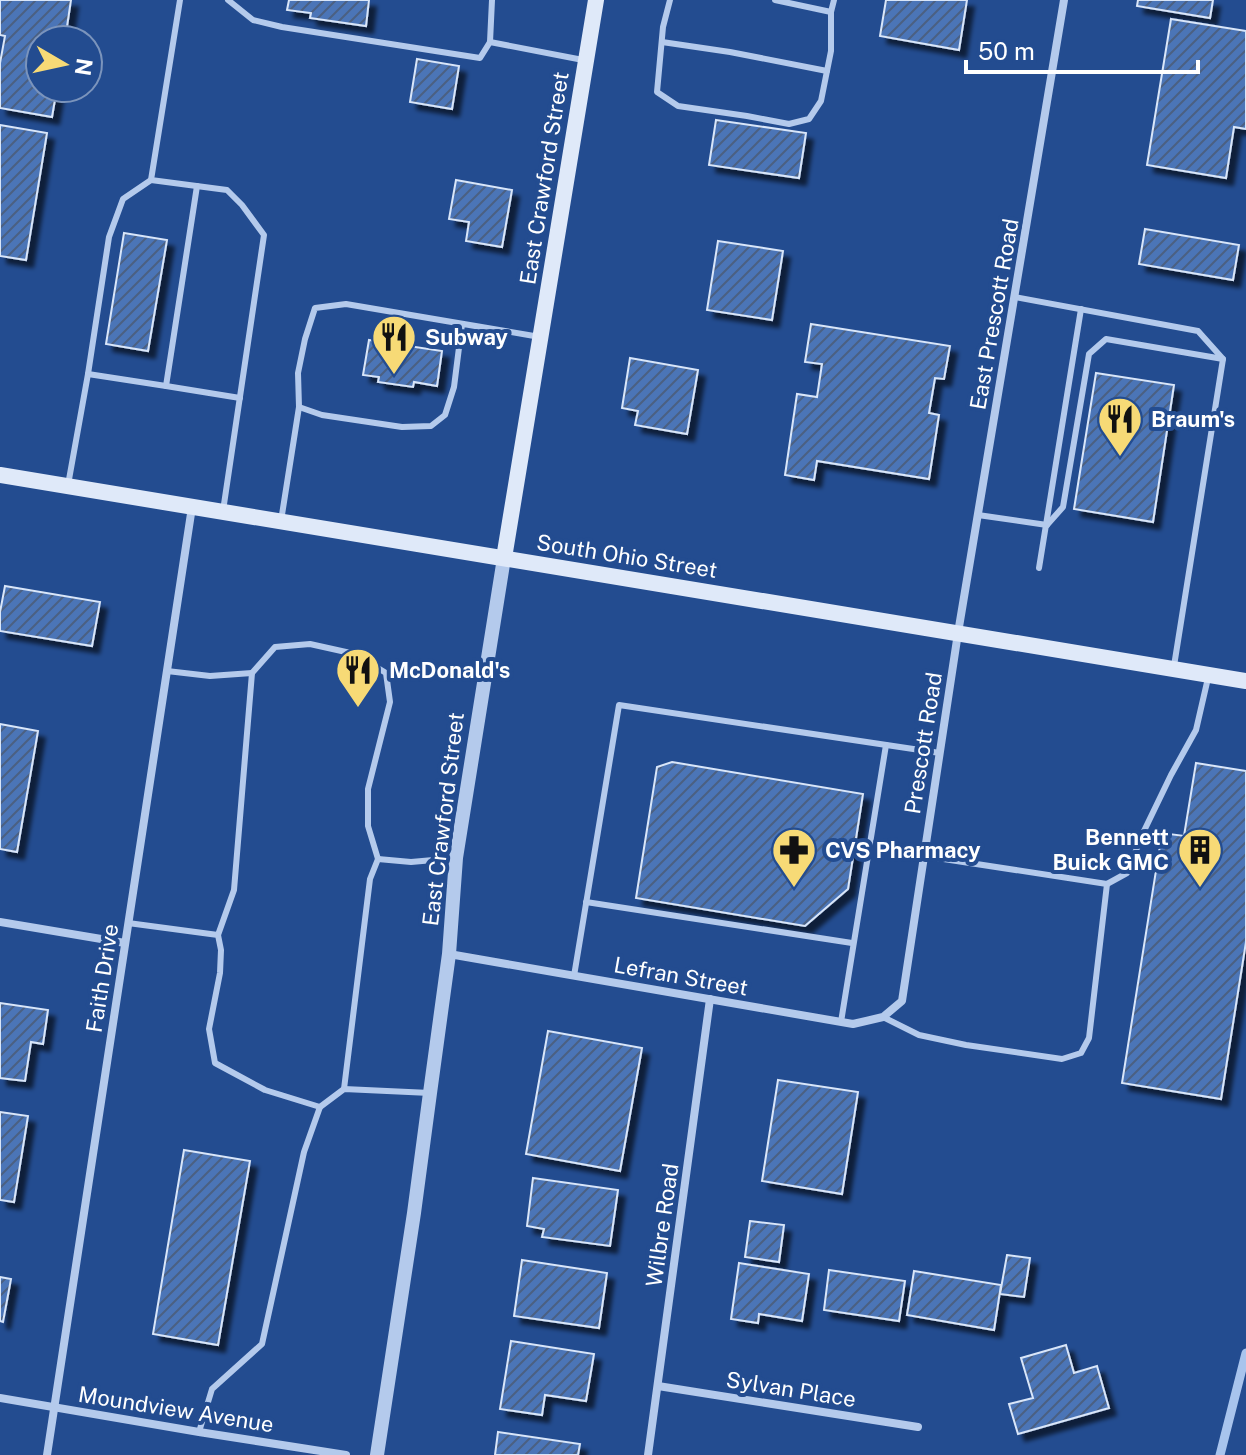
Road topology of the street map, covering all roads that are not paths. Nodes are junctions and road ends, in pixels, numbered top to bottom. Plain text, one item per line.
1 (180, 0) edge
2 (228, 0) edge
3 (492, 0) edge
4 (596, 0) edge
5 (670, 0) edge
6 (775, 0) edge
7 (834, 0) edge
8 (1064, 0) edge
9 (831, 12) junction
10 (490, 42) junction
11 (662, 42) junction
12 (586, 61) junction
13 (827, 71) junction
14 (151, 180) junction
15 (197, 186) junction
16 (1015, 297) junction
17 (1081, 309) junction
18 (462, 324) junction
19 (540, 337) junction
20 (1223, 359) junction
21 (88, 374) junction
22 (166, 386) junction
23 (240, 398) junction
24 (299, 407) junction
25 (0, 475) edge
26 (68, 486) junction
27 (192, 506) junction
28 (223, 511) junction
29 (978, 515) junction
30 (281, 521) junction
31 (1047, 525) junction
32 (504, 558) junction
33 (1039, 568) dead end
34 (958, 633) junction
35 (1174, 669) junction
36 (167, 671) junction
37 (252, 673) junction
38 (1209, 675) junction
39 (1246, 681) edge
40 (886, 745) junction
41 (940, 753) junction
42 (924, 856) junction
43 (456, 858) junction
44 (378, 859) junction
45 (1107, 884) junction
46 (586, 902) junction
47 (0, 922) edge
48 (128, 923) junction
49 (218, 935) junction
50 (125, 943) junction
51 (852, 943) junction
52 (449, 954) junction
53 (574, 976) junction
54 (710, 999) junction
55 (883, 1017) junction
56 (841, 1022) junction
57 (344, 1089) junction
58 (430, 1093) junction
59 (320, 1107) junction
60 (658, 1386) junction
61 (0, 1398) edge
62 (55, 1407) junction
63 (918, 1427) dead end
64 (199, 1432) junction
65 (47, 1455) edge
66 (346, 1455) edge
67 (377, 1455) edge
68 (648, 1455) edge

1 - 14 lane
2 - 10 lane
3 - 10 lane
4 - 12 main road, East Crawford Street
5 - 11 lane
6 - 9 lane
7 - 9 lane
8 - 16 street, East Prescott Road
9 - 13 lane
10 - 12 lane
11 - 13 lane
11 - 13 lane
12 - 19 main road, East Crawford Street
14 - 15 lane
14 - 21 lane
15 - 22 lane
15 - 23 lane
16 - 17 lane
16 - 29 street, East Prescott Road
17 - 20 lane
17 - 31 lane
18 - 19 lane
18 - 24 lane
18 - 24 lane
19 - 32 main road, East Crawford Street
20 - 31 lane
20 - 35 lane
21 - 22 lane
21 - 26 lane
22 - 23 lane
23 - 28 lane
24 - 30 lane
25 - 26 main road, South Ohio Street
26 - 27 main road, South Ohio Street
27 - 28 main road, South Ohio Street
27 - 36 street, Faith Drive
28 - 30 main road, South Ohio Street
29 - 31 lane
29 - 34 street, East Prescott Road
30 - 32 main road, South Ohio Street
31 - 33 lane
32 - 34 main road, South Ohio Street
32 - 43 street, East Crawford Street
34 - 35 main road, South Ohio Street
34 - 41 street, Prescott Road
35 - 38 main road, South Ohio Street
36 - 37 lane
36 - 48 street, Faith Drive
37 - 44 lane
37 - 49 lane
38 - 39 main road, South Ohio Street
38 - 45 lane
40 - 41 lane
40 - 46 lane
40 - 51 lane
41 - 42 street, Prescott Road
42 - 45 lane
42 - 55 street, Prescott Road
43 - 44 lane
43 - 52 street, East Crawford Street
44 - 57 lane
45 - 55 lane
46 - 51 lane
46 - 53 lane
47 - 50 street
48 - 49 lane
48 - 50 street, Faith Drive
49 - 59 lane
50 - 62 street, Faith Drive
51 - 56 lane
52 - 53 street, Lefran Street
52 - 58 street, East Crawford Street
53 - 54 street, Lefran Street
54 - 56 street, Lefran Street
54 - 60 street, Wilbre Road
55 - 56 street, Lefran Street
57 - 58 lane
57 - 59 lane
58 - 67 street, East Crawford Street
59 - 64 lane
60 - 63 street, Sylvan Place
60 - 68 street, Wilbre Road
61 - 62 street, Moundview Avenue
62 - 64 street, Moundview Avenue
62 - 65 street, Faith Drive
64 - 66 street, Moundview Avenue

